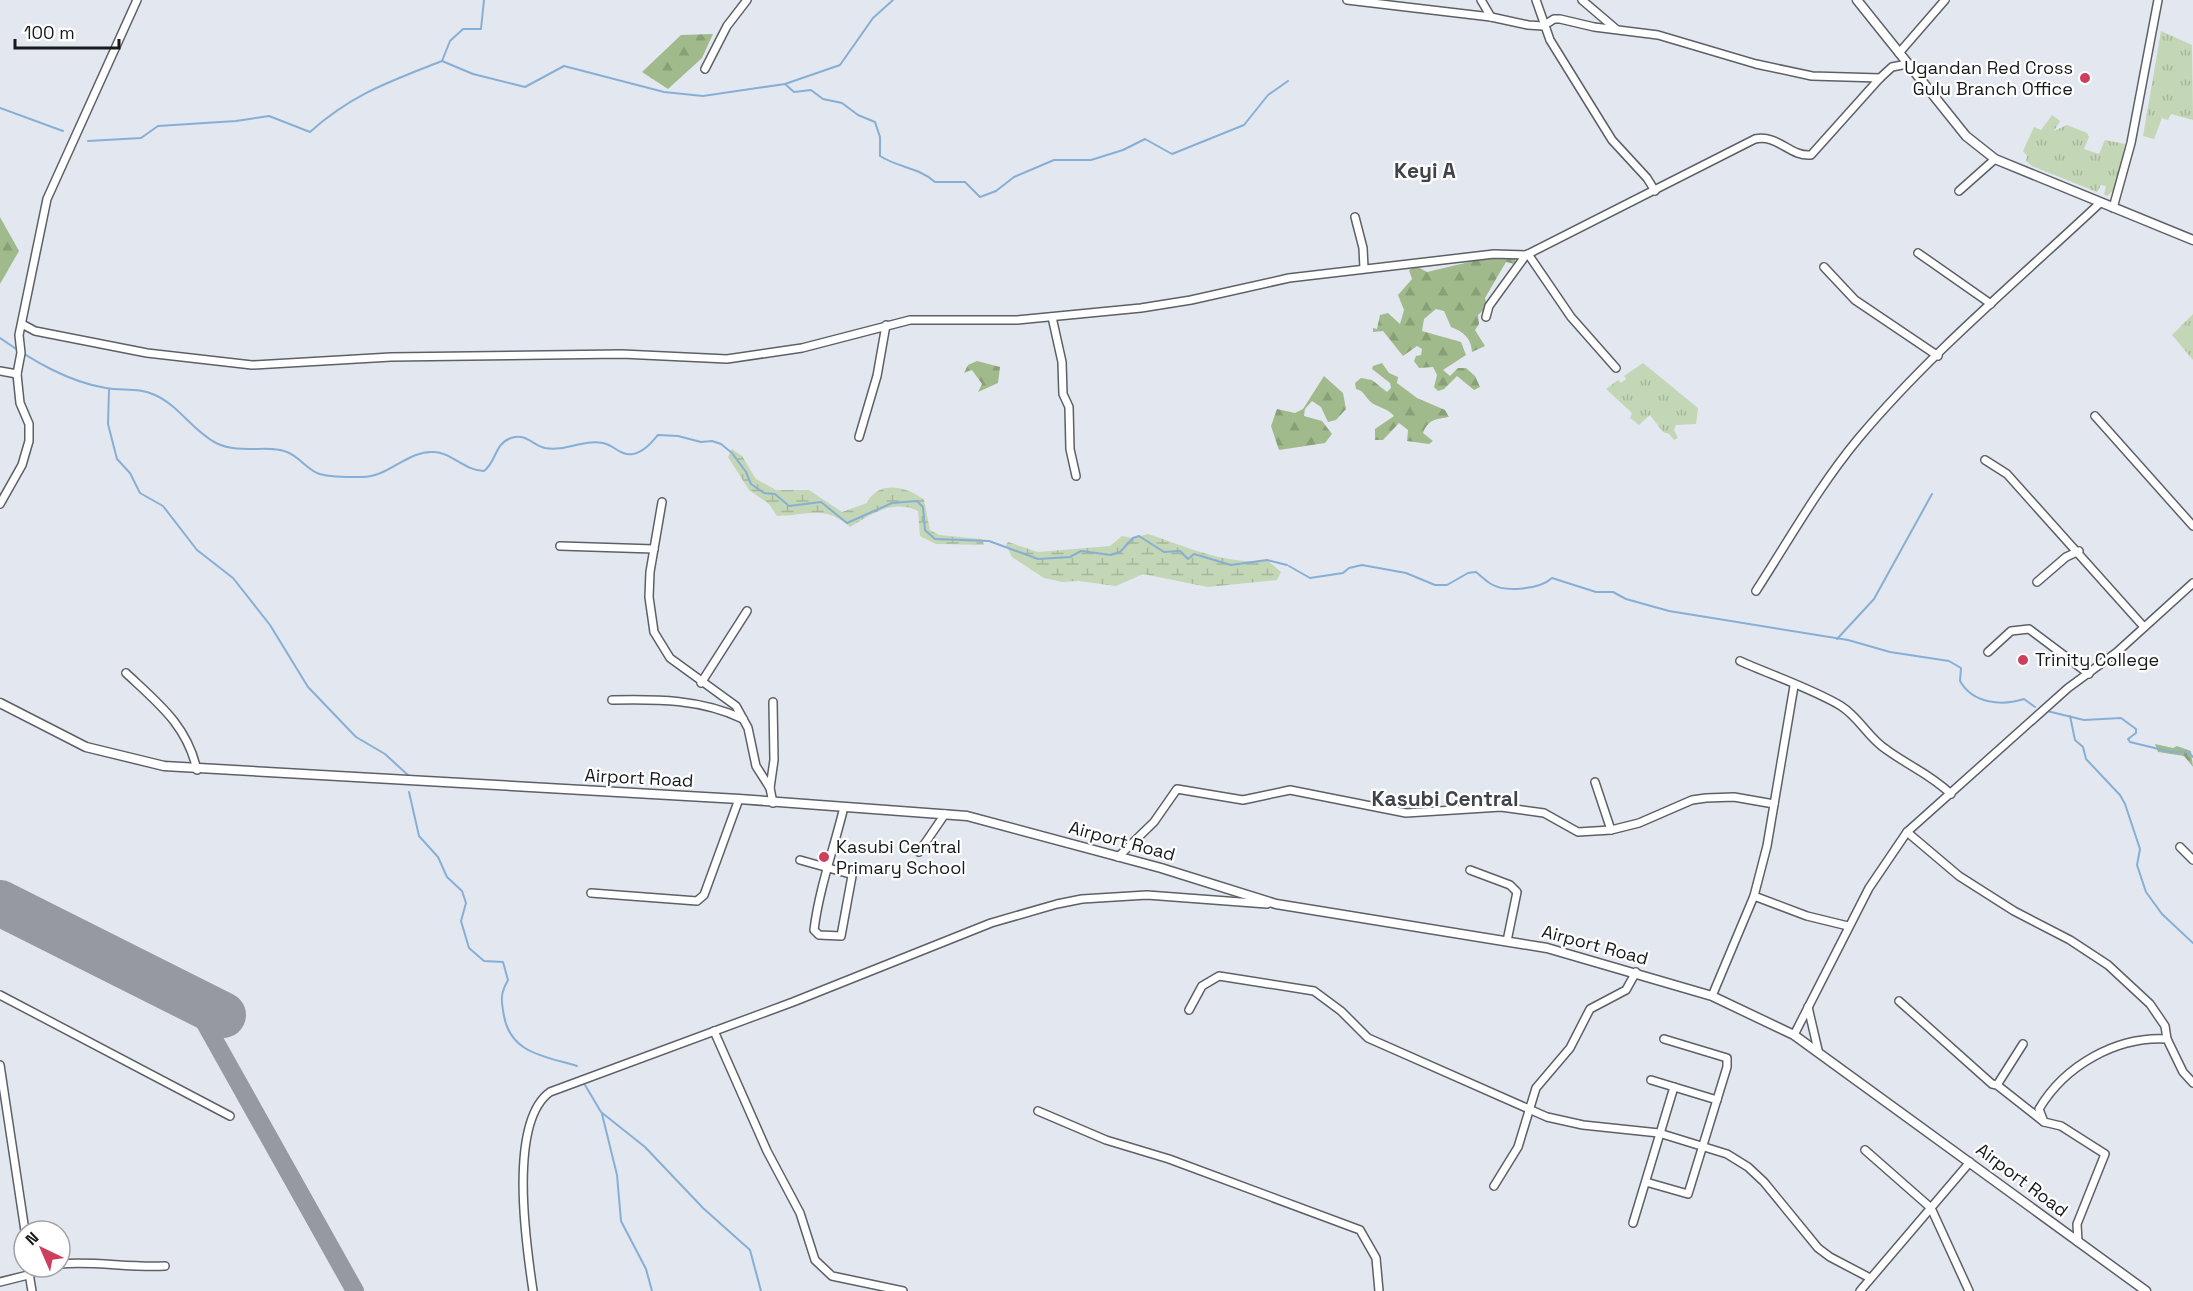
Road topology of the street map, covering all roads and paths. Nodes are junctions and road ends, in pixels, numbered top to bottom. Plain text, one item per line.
1 (138, 0) edge
2 (747, 0) edge
3 (1347, 0) edge
4 (1481, 0) edge
5 (1536, 0) edge
6 (1582, 0) edge
7 (1857, 0) edge
8 (1945, 0) edge
9 (2158, 0) edge
10 (1491, 17) junction
11 (1543, 26) junction
12 (1616, 29) junction
13 (1899, 53) junction
14 (1907, 64) junction
15 (705, 69) dead end
16 (1880, 78) junction
17 (1995, 159) junction
18 (1655, 191) junction
19 (1959, 191) dead end
20 (2100, 203) junction
21 (2113, 208) junction
22 (1355, 217) dead end
23 (2193, 240) edge
24 (1918, 253) dead end
25 (1527, 255) junction
26 (1824, 267) dead end
27 (1364, 268) junction
28 (1991, 304) junction
29 (1052, 317) junction
30 (1486, 317) dead end
31 (22, 324) junction
32 (886, 325) junction
33 (1938, 356) junction
34 (1616, 368) dead end
35 (0, 371) edge
36 (17, 374) junction
37 (2095, 416) dead end
38 (859, 436) dead end
39 (1985, 460) dead end
40 (1076, 476) dead end
41 (662, 502) dead end
42 (0, 504) edge
43 (2193, 526) edge
44 (560, 546) dead end
45 (654, 549) junction
46 (2079, 551) junction
47 (2037, 582) dead end
48 (2193, 583) edge
49 (1756, 591) dead end
50 (747, 610) dead end
51 (2144, 627) junction
52 (1988, 652) dead end
53 (1740, 662) dead end
54 (126, 672) dead end
55 (2089, 674) junction
56 (701, 683) junction
57 (1794, 686) junction
58 (612, 700) dead end
59 (773, 702) dead end
60 (0, 703) edge
61 (743, 719) junction
62 (197, 770) junction
63 (1595, 783) dead end
64 (770, 788) junction
65 (1951, 794) junction
66 (739, 799) junction
67 (773, 803) junction
68 (1774, 804) junction
69 (844, 807) junction
70 (945, 814) junction
71 (1611, 830) junction
72 (1907, 832) junction
73 (2180, 847) dead end
74 (920, 852) dead end
75 (1118, 857) junction
76 (800, 860) dead end
77 (2193, 860) edge
78 (829, 868) junction
79 (1470, 870) dead end
80 (591, 892) dead end
81 (1754, 896) junction
82 (1276, 904) junction
83 (1848, 926) junction
84 (1507, 941) junction
85 (1635, 972) junction
86 (0, 995) edge
87 (1712, 996) junction
88 (1899, 1001) dead end
89 (1808, 1007) junction
90 (1189, 1010) dead end
91 (714, 1030) junction
92 (1794, 1035) junction
93 (1664, 1039) dead end
94 (2168, 1039) junction
95 (2023, 1044) dead end
96 (1818, 1050) junction
97 (0, 1065) edge
98 (1651, 1080) dead end
99 (2193, 1083) edge
100 (1997, 1085) junction
101 (1674, 1087) junction
102 (1717, 1100) junction
103 (1531, 1110) junction
104 (1038, 1111) dead end
105 (230, 1116) dead end
106 (2044, 1122) junction
107 (1659, 1133) junction
108 (1703, 1145) junction
109 (1865, 1150) dead end
110 (1970, 1162) junction
111 (1646, 1182) junction
112 (1494, 1186) dead end
113 (1931, 1208) junction
114 (24, 1219) edge
115 (1633, 1223) dead end
116 (2078, 1242) junction
117 (72, 1263) edge
118 (165, 1266) dead end
119 (1870, 1278) junction
120 (533, 1291) edge
121 (903, 1291) edge
122 (1379, 1291) edge
123 (1860, 1291) edge
124 (1969, 1291) edge
125 (2146, 1291) edge

1 - 31 street
2 - 15 street
3 - 10 street
4 - 10 street
5 - 11 street
6 - 12 street
7 - 13 street
8 - 13 street
9 - 21 street
10 - 11 street
11 - 12 street
11 - 18 street
12 - 16 street
13 - 14 street
14 - 16 street
14 - 17 street
16 - 18 street
17 - 19 street
17 - 20 street
18 - 25 street
20 - 21 street
20 - 28 street
21 - 23 street
22 - 27 street
24 - 28 street
25 - 27 street
25 - 30 street
25 - 34 street
26 - 33 street
27 - 29 street
28 - 33 street
29 - 32 street
29 - 40 street
31 - 32 street
31 - 36 street
32 - 38 street
33 - 49 street
35 - 36 street
36 - 42 street
37 - 43 street
39 - 46 street
41 - 45 street
44 - 45 street
45 - 56 street
46 - 47 street
46 - 51 street
48 - 51 street
50 - 56 street
51 - 55 street
52 - 55 street
53 - 57 street
54 - 62 street
55 - 65 street
56 - 61 street
57 - 65 street
57 - 68 street
58 - 61 street
59 - 64 street
60 - 62 street, Airport Road
61 - 64 street
62 - 66 street, Airport Road
63 - 71 street
64 - 67 street
65 - 72 street
66 - 67 street, Airport Road
66 - 80 street
67 - 69 street, Airport Road
68 - 71 street
68 - 81 street
69 - 70 street, Airport Road
69 - 78 street
70 - 74 street
70 - 75 street, Airport Road
71 - 75 street
72 - 83 street
72 - 94 street
73 - 77 street
75 - 82 street, Airport Road
76 - 78 street
78 - 78 street
79 - 84 street
81 - 83 street
81 - 87 street
82 - 84 street, Airport Road
82 - 91 street
83 - 89 street
84 - 85 street, Airport Road
85 - 87 street, Airport Road
85 - 103 street
86 - 105 street
87 - 92 street, Airport Road
88 - 100 street
89 - 92 street
89 - 96 street
90 - 103 street
91 - 120 street
91 - 121 street
92 - 96 street, Airport Road
93 - 102 street
94 - 99 street
94 - 106 street
95 - 100 street
96 - 110 street, Airport Road
97 - 114 street
98 - 101 street
100 - 106 street
101 - 102 street
101 - 107 street
102 - 108 street
103 - 107 street
103 - 112 street
104 - 122 street
106 - 116 street
107 - 108 street
107 - 111 street
108 - 111 street
108 - 119 street
109 - 113 street
110 - 113 street
110 - 116 street, Airport Road
111 - 115 street
113 - 119 street
113 - 124 street
116 - 125 street, Airport Road
117 - 118 street
119 - 123 street

